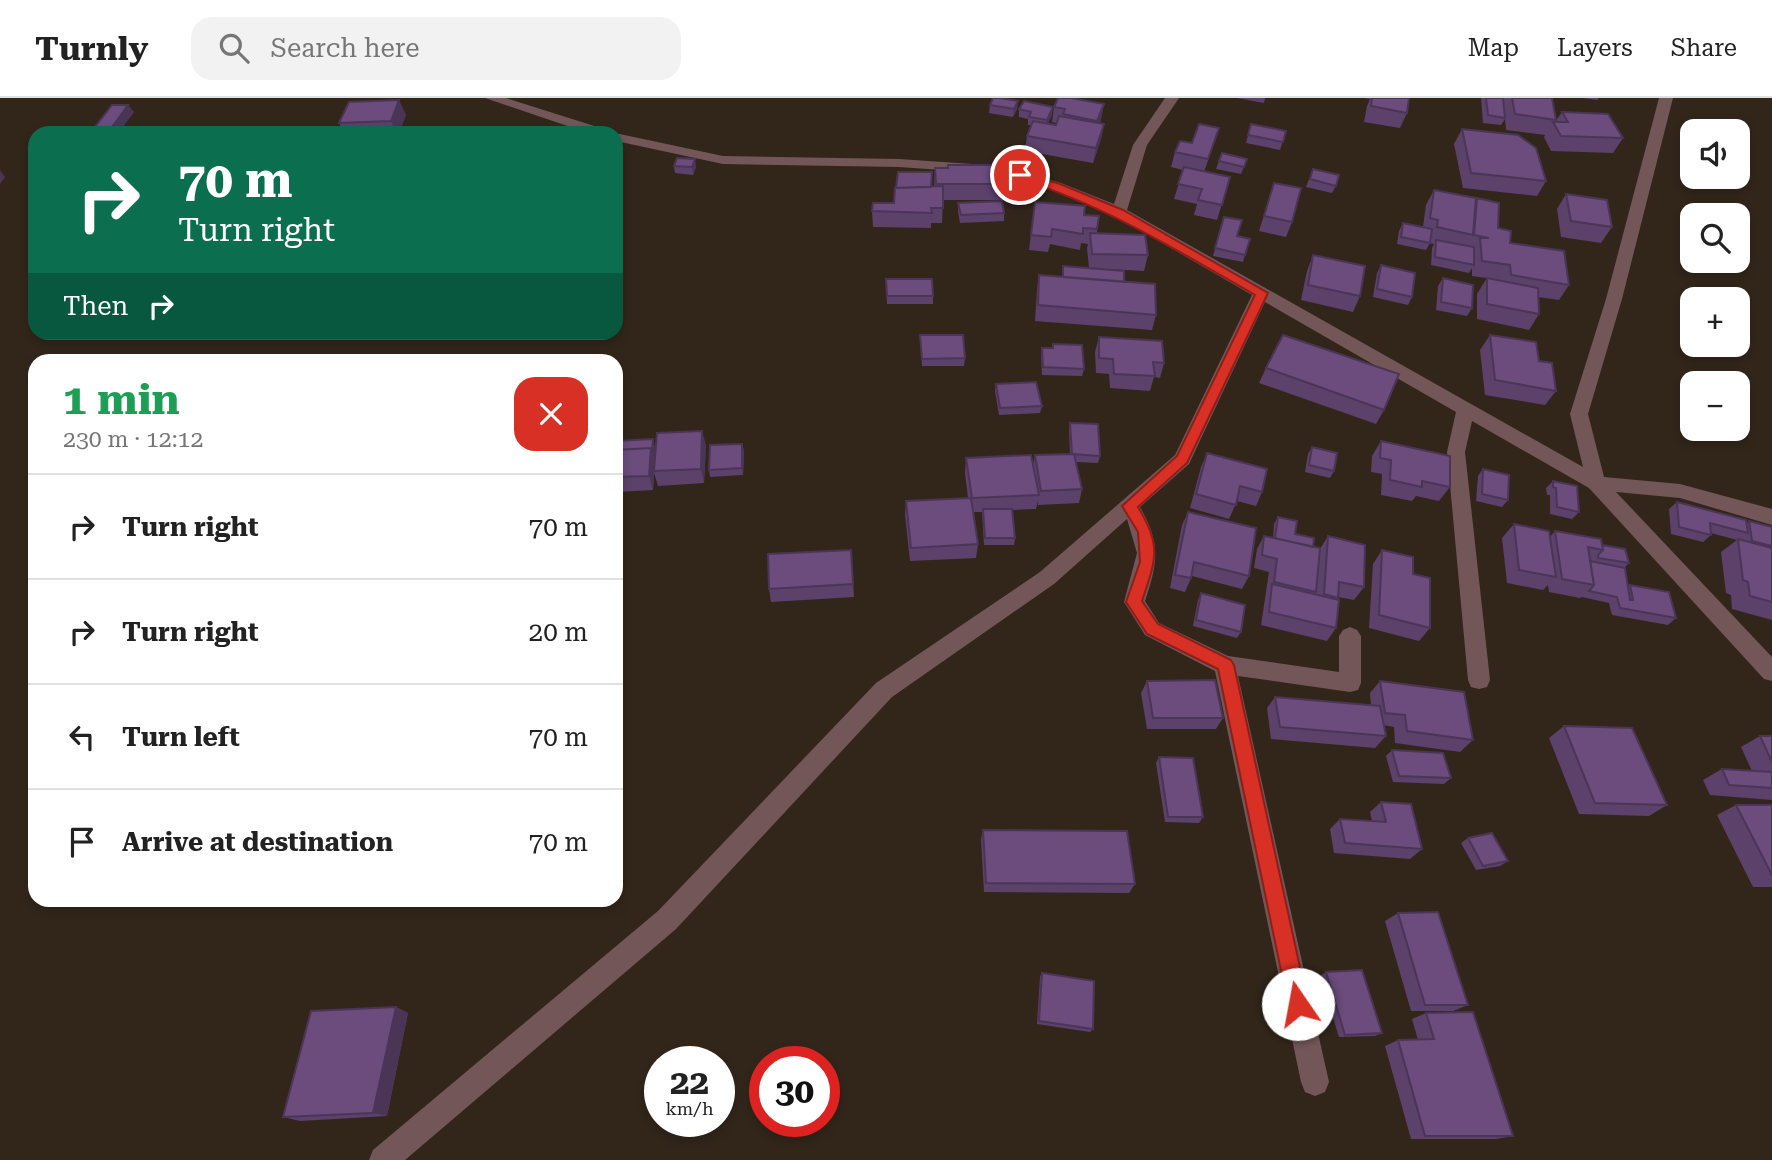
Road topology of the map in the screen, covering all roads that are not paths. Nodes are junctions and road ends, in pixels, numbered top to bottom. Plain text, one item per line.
1 (492, 98) edge
2 (1172, 98) edge
3 (1666, 98) edge
4 (580, 126) edge
5 (623, 139) edge
6 (1119, 212) junction
7 (1261, 293) junction
8 (1466, 409) junction
9 (1596, 483) junction
10 (1129, 506) junction
11 (1772, 517) edge
12 (1350, 636) dead end
13 (1225, 665) junction
14 (1771, 672) edge
15 (1479, 680) dead end
16 (1315, 1082) dead end
17 (383, 1160) edge

1 - 4 street
2 - 6 street
3 - 9 street
5 - 6 street
6 - 7 street
7 - 8 street
7 - 10 street
8 - 9 street
8 - 15 street
9 - 11 street
9 - 14 street
10 - 13 street
10 - 17 street
12 - 13 street
13 - 16 street

